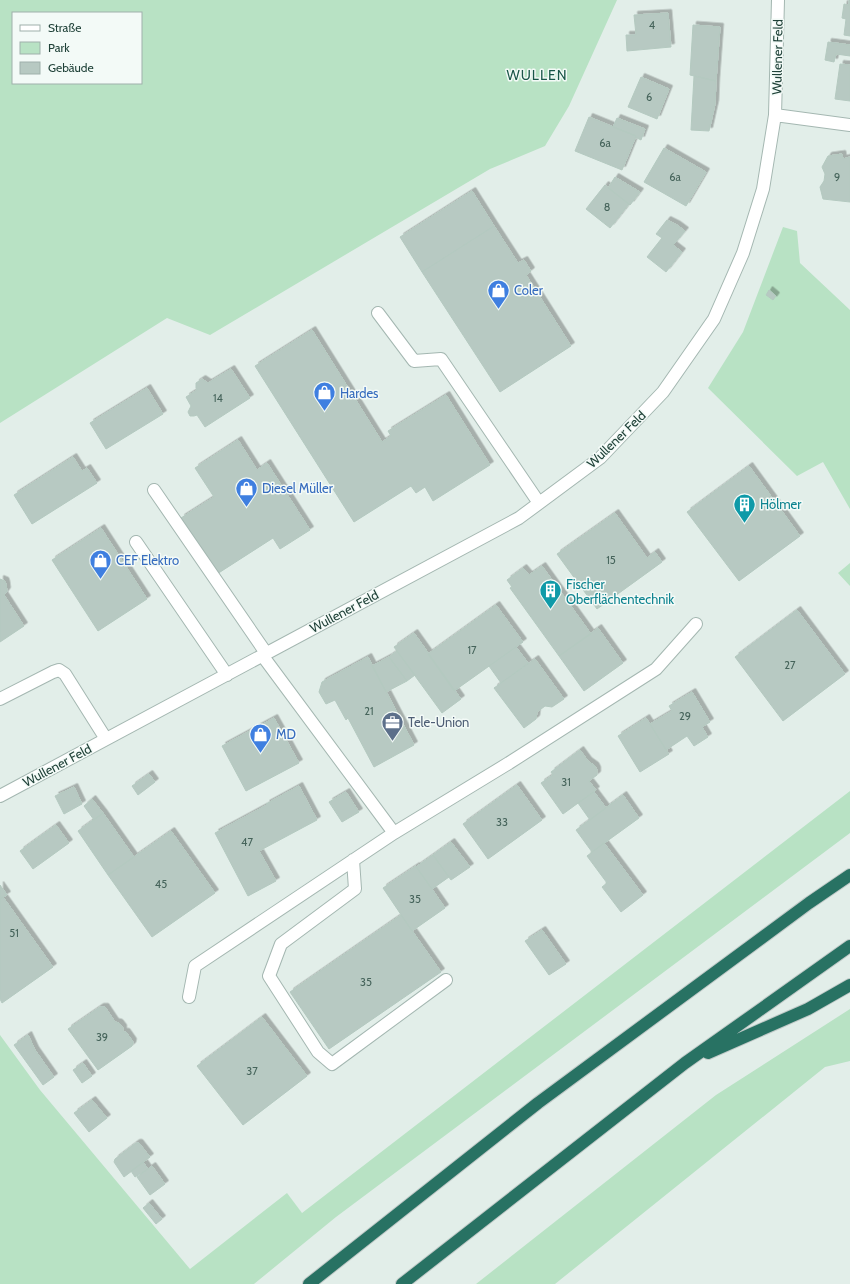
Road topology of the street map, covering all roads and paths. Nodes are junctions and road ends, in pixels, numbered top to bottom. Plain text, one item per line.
1 (778, 0) edge
2 (775, 115) junction
3 (850, 126) edge
4 (378, 313) dead end
5 (154, 490) dead end
6 (539, 503) junction
7 (136, 542) dead end
8 (696, 624) dead end
9 (264, 654) junction
10 (227, 674) junction
11 (0, 699) edge
12 (106, 739) junction
13 (0, 796) edge
14 (394, 833) junction
15 (353, 860) junction
16 (850, 875) edge
17 (850, 946) edge
18 (446, 980) dead end
19 (850, 985) edge
20 (189, 997) dead end
21 (685, 1063) junction
22 (309, 1284) edge
23 (402, 1284) edge

1 - 2 street, Wullener Feld
2 - 3 street
2 - 6 street, Wullener Feld
4 - 6 street
5 - 9 street
6 - 9 street, Wullener Feld
7 - 10 street
8 - 14 street
9 - 10 street, Wullener Feld
9 - 14 street
10 - 12 street, Wullener Feld
11 - 12 street
12 - 13 street, Wullener Feld
14 - 15 street
15 - 18 street
15 - 20 street
16 - 22 highway
17 - 21 highway
19 - 21 highway
21 - 23 highway

